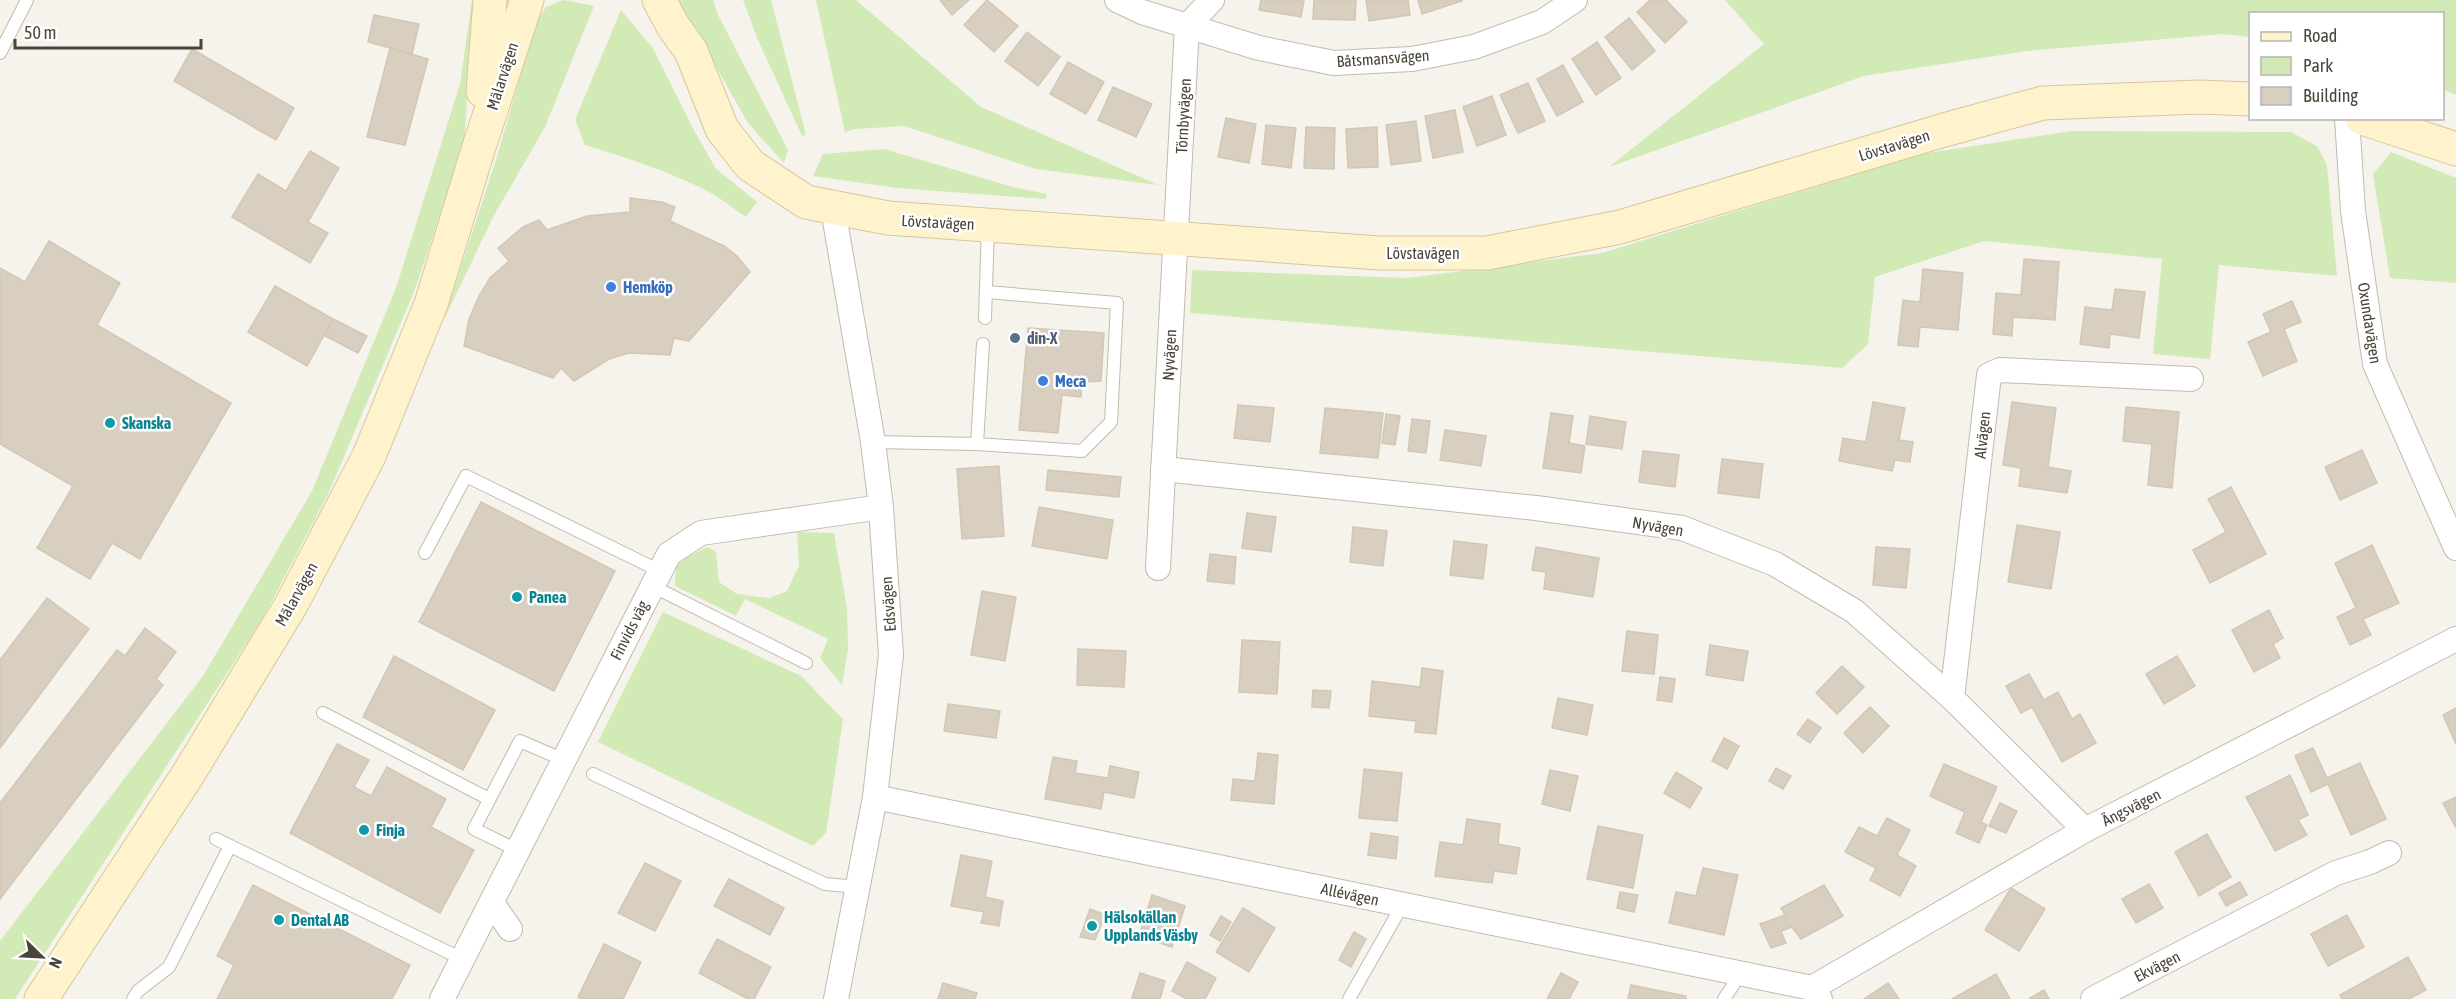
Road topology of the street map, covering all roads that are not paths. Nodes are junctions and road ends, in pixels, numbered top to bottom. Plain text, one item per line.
1 (27, 0) edge
2 (490, 0) edge
3 (527, 0) edge
4 (642, 0) edge
5 (1117, 0) edge
6 (1212, 0) edge
7 (1575, 0) edge
8 (666, 13) edge
9 (1187, 26) junction
10 (0, 53) edge
11 (2249, 99) edge
12 (2347, 120) edge
13 (2368, 120) edge
14 (2456, 148) edge
15 (477, 153) junction
16 (833, 209) junction
17 (988, 225) junction
18 (1175, 240) junction
19 (987, 292) junction
20 (985, 318) dead end
21 (983, 344) dead end
22 (2191, 379) dead end
23 (873, 442) junction
24 (977, 444) junction
25 (1163, 470) junction
26 (881, 507) junction
27 (2456, 548) edge
28 (425, 553) dead end
29 (1158, 568) dead end
30 (656, 578) junction
31 (2456, 639) edge
32 (806, 663) dead end
33 (1952, 698) junction
34 (322, 713) dead end
35 (564, 760) junction
36 (593, 774) dead end
37 (875, 797) junction
38 (489, 799) junction
39 (2085, 830) junction
40 (216, 839) dead end
41 (230, 846) junction
42 (519, 851) junction
43 (2389, 853) dead end
44 (859, 887) junction
45 (492, 903) junction
46 (1403, 904) junction
47 (510, 929) dead end
48 (462, 959) junction
49 (1741, 973) junction
50 (1816, 993) edge
51 (41, 999) edge
52 (133, 999) edge
53 (442, 999) edge
54 (837, 999) edge
55 (1349, 999) edge
56 (1724, 999) edge
57 (2093, 999) edge

1 - 10 lane
2 - 15 street, Mälarvägen
3 - 15 street, Mälarvägen
4 - 8 street, Lövstavägen
5 - 9 street, Båtsmansvägen
6 - 9 street
7 - 9 street, Båtsmansvägen
8 - 16 street, Lövstavägen
9 - 18 street, Törnbyvägen
11 - 18 street, Lövstavägen
12 - 27 street, Oxundavägen
13 - 14 street
15 - 51 street, Mälarvägen
16 - 17 street, Lövstavägen
16 - 23 street, Edsvägen
17 - 18 street, Lövstavägen
17 - 19 lane
18 - 25 street, Nyvägen
19 - 20 lane
19 - 24 lane
21 - 24 lane
22 - 33 street, Alvägen
23 - 24 lane
23 - 26 street, Edsvägen
25 - 29 street, Nyvägen
25 - 33 street, Nyvägen
26 - 30 street, Finvids väg
26 - 37 street, Edsvägen
28 - 30 lane
30 - 32 lane
30 - 35 street, Finvids väg
31 - 39 street, Ängsvägen
33 - 39 street, Nyvägen
34 - 38 lane
35 - 38 lane
35 - 42 street, Finvids väg
36 - 44 lane
37 - 44 street, Edsvägen
37 - 46 street, Allévägen
38 - 42 lane
39 - 50 street, Ängsvägen
40 - 41 lane
41 - 48 lane
41 - 52 lane
42 - 45 street, Finvids väg
43 - 57 street, Ekvägen
44 - 54 street, Edsvägen
45 - 47 street
45 - 48 street, Finvids väg
46 - 49 street, Allévägen
46 - 55 lane
48 - 53 street, Finvids väg
49 - 50 street, Allévägen
49 - 56 lane

